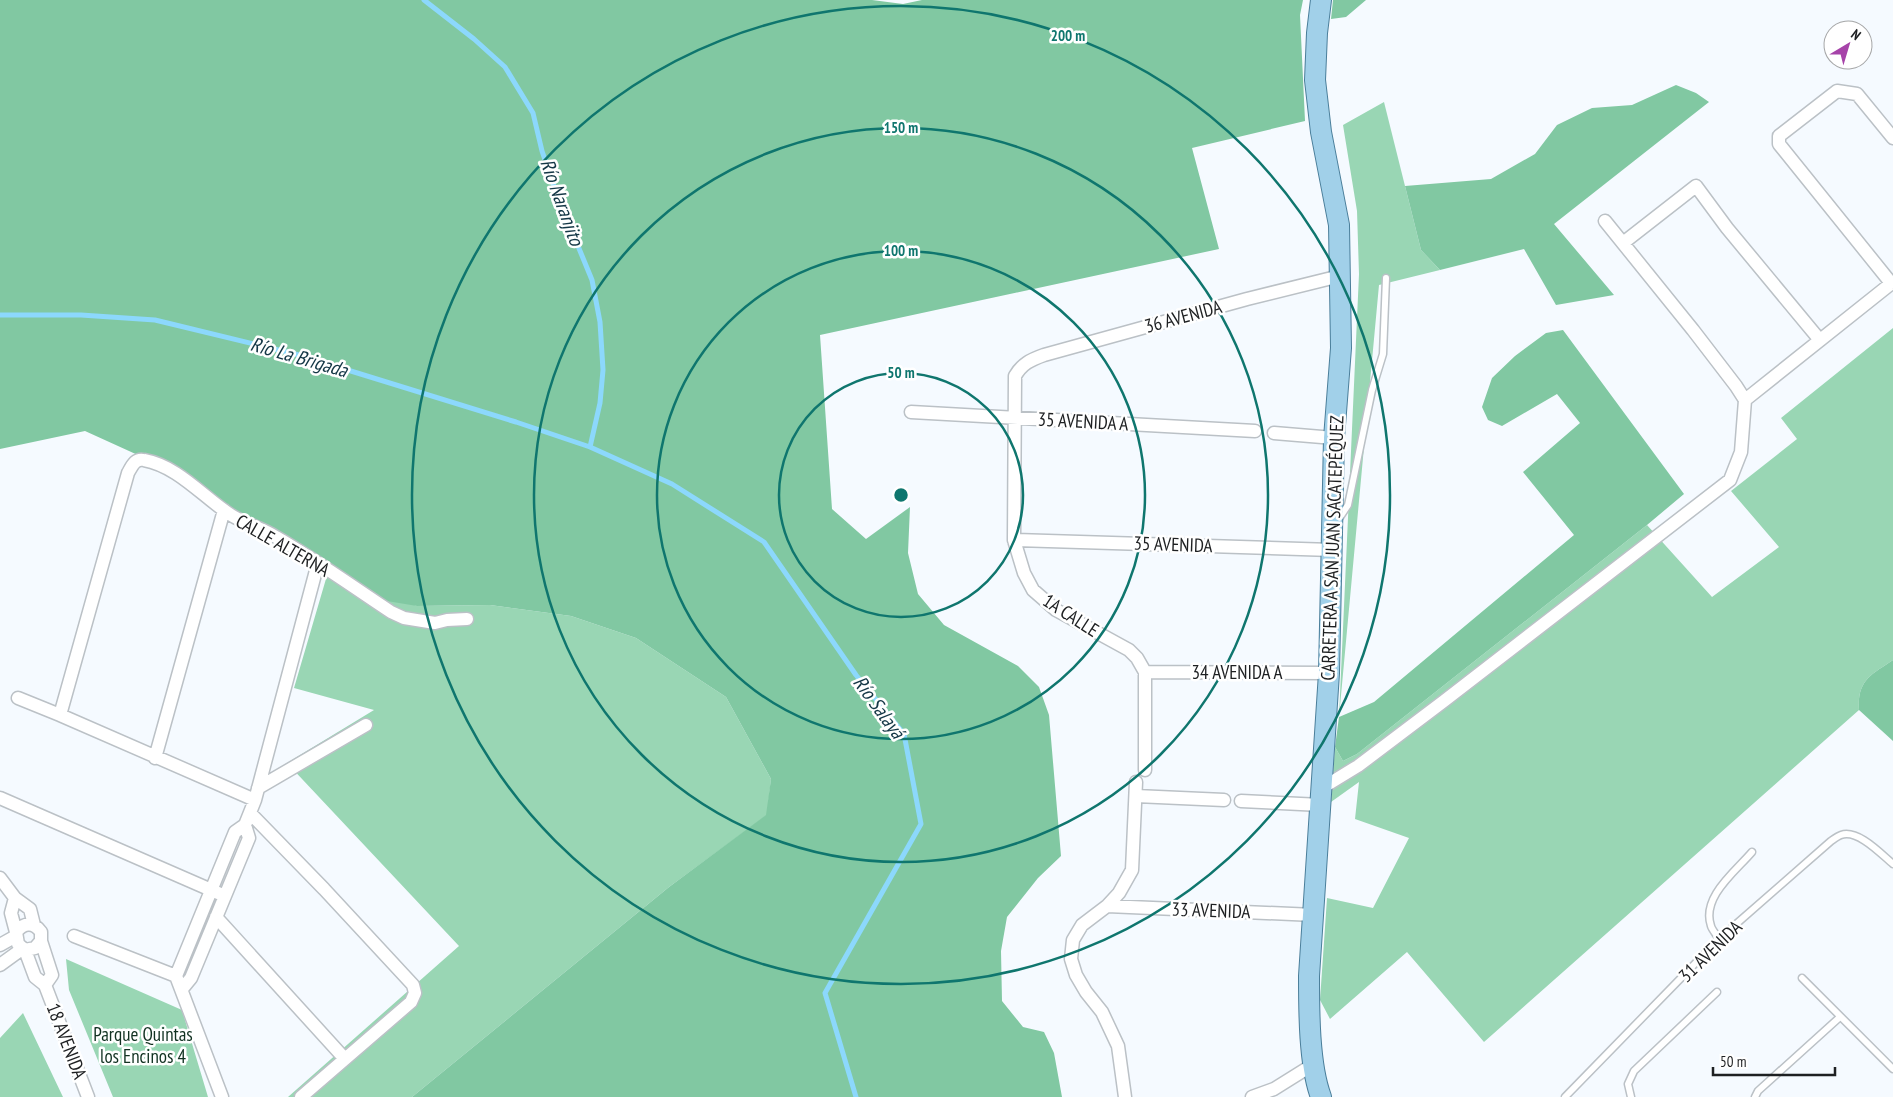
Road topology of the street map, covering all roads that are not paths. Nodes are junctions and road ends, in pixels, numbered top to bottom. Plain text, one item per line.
1 (1321, 0) edge
2 (1893, 138) edge
3 (1605, 222) dead end
4 (1622, 243) junction
5 (1340, 276) junction
6 (1386, 278) dead end
7 (1892, 282) edge
8 (1819, 339) junction
9 (1028, 361) joint
10 (1745, 400) junction
11 (911, 412) dead end
12 (1015, 418) junction
13 (1255, 431) dead end
14 (1274, 433) dead end
15 (1334, 438) junction
16 (224, 510) junction
17 (1334, 527) junction
18 (1014, 540) junction
19 (1332, 550) junction
20 (318, 563) junction
21 (467, 619) dead end
22 (1145, 672) junction
23 (1330, 672) junction
24 (18, 698) dead end
25 (60, 715) junction
26 (366, 725) dead end
27 (155, 758) junction
28 (1145, 770) dead end
29 (1136, 782) dead end
30 (256, 794) junction
31 (1136, 796) junction
32 (1322, 796) junction
33 (0, 798) edge
34 (1224, 800) dead end
35 (1241, 801) dead end
36 (247, 819) junction
37 (1752, 852) dead end
38 (1893, 864) edge
39 (0, 878) edge
40 (210, 890) junction
41 (225, 896) junction
42 (15, 898) junction
43 (1107, 906) junction
44 (1314, 915) junction
45 (216, 917) junction
46 (34, 925) junction
47 (16, 934) junction
48 (74, 936) dead end
49 (1719, 939) junction
50 (41, 941) junction
51 (0, 945) edge
52 (23, 949) junction
53 (0, 965) edge
54 (176, 976) junction
55 (1802, 978) dead end
56 (46, 986) junction
57 (182, 989) junction
58 (1717, 992) dead end
59 (1840, 1016) junction
60 (345, 1059) junction
61 (1314, 1064) junction
62 (1893, 1070) edge
63 (88, 1097) edge
64 (222, 1097) edge
65 (301, 1097) edge
66 (1125, 1097) edge
67 (1252, 1097) edge
68 (1320, 1097) edge
69 (1565, 1097) edge
70 (1631, 1097) edge
71 (1755, 1097) edge

1 - 5 main road, CARRETERA A SAN JUAN SACATEPÉQUEZ
2 - 7 street
3 - 4 street
4 - 8 street
4 - 10 street
5 - 9 street, 36 AVENIDA
5 - 15 main road, CARRETERA A SAN JUAN SACATEPÉQUEZ
6 - 17 lane
7 - 8 street
8 - 10 street
9 - 12 street, 1A CALLE
10 - 32 street
11 - 12 street, 35 AVENIDA A
12 - 13 street, 35 AVENIDA A
12 - 18 street, 1A CALLE
14 - 15 street
15 - 17 main road, CARRETERA A SAN JUAN SACATEPÉQUEZ
16 - 20 street, CALLE ALTERNA
16 - 25 street, CALLE ALTERNA
16 - 27 street
17 - 19 main road, CARRETERA A SAN JUAN SACATEPÉQUEZ
18 - 19 street, 35 AVENIDA
18 - 22 street, 1A CALLE
19 - 23 main road, CARRETERA A SAN JUAN SACATEPÉQUEZ
20 - 21 street, CALLE ALTERNA
20 - 30 street
22 - 23 street, 34 AVENIDA A
22 - 28 street
23 - 32 main road, CARRETERA A SAN JUAN SACATEPÉQUEZ
24 - 25 street
25 - 27 street
26 - 30 street
27 - 30 street
29 - 31 street
30 - 36 street
31 - 34 street
31 - 43 street
32 - 35 street
32 - 44 main road, CARRETERA A SAN JUAN SACATEPÉQUEZ
33 - 40 street
36 - 40 street
36 - 41 street
36 - 60 street
37 - 49 lane
38 - 49 lane, 31 AVENIDA
39 - 42 street
40 - 41 street
40 - 54 street
41 - 45 street
42 - 46 street
42 - 47 street
43 - 44 street, 33 AVENIDA
43 - 66 street
44 - 61 main road, CARRETERA A SAN JUAN SACATEPÉQUEZ
45 - 57 street
45 - 60 street
46 - 47 street
46 - 50 street
47 - 51 street
47 - 52 street
48 - 54 street
49 - 69 lane, 31 AVENIDA
50 - 52 street
50 - 56 street
52 - 53 street
52 - 56 street
54 - 57 street
55 - 59 lane
56 - 63 street, 18 AVENIDA
57 - 64 street
58 - 70 lane
59 - 62 lane
59 - 71 lane
60 - 65 street
61 - 67 street
61 - 68 main road, CARRETERA A SAN JUAN SACATEPÉQUEZ

